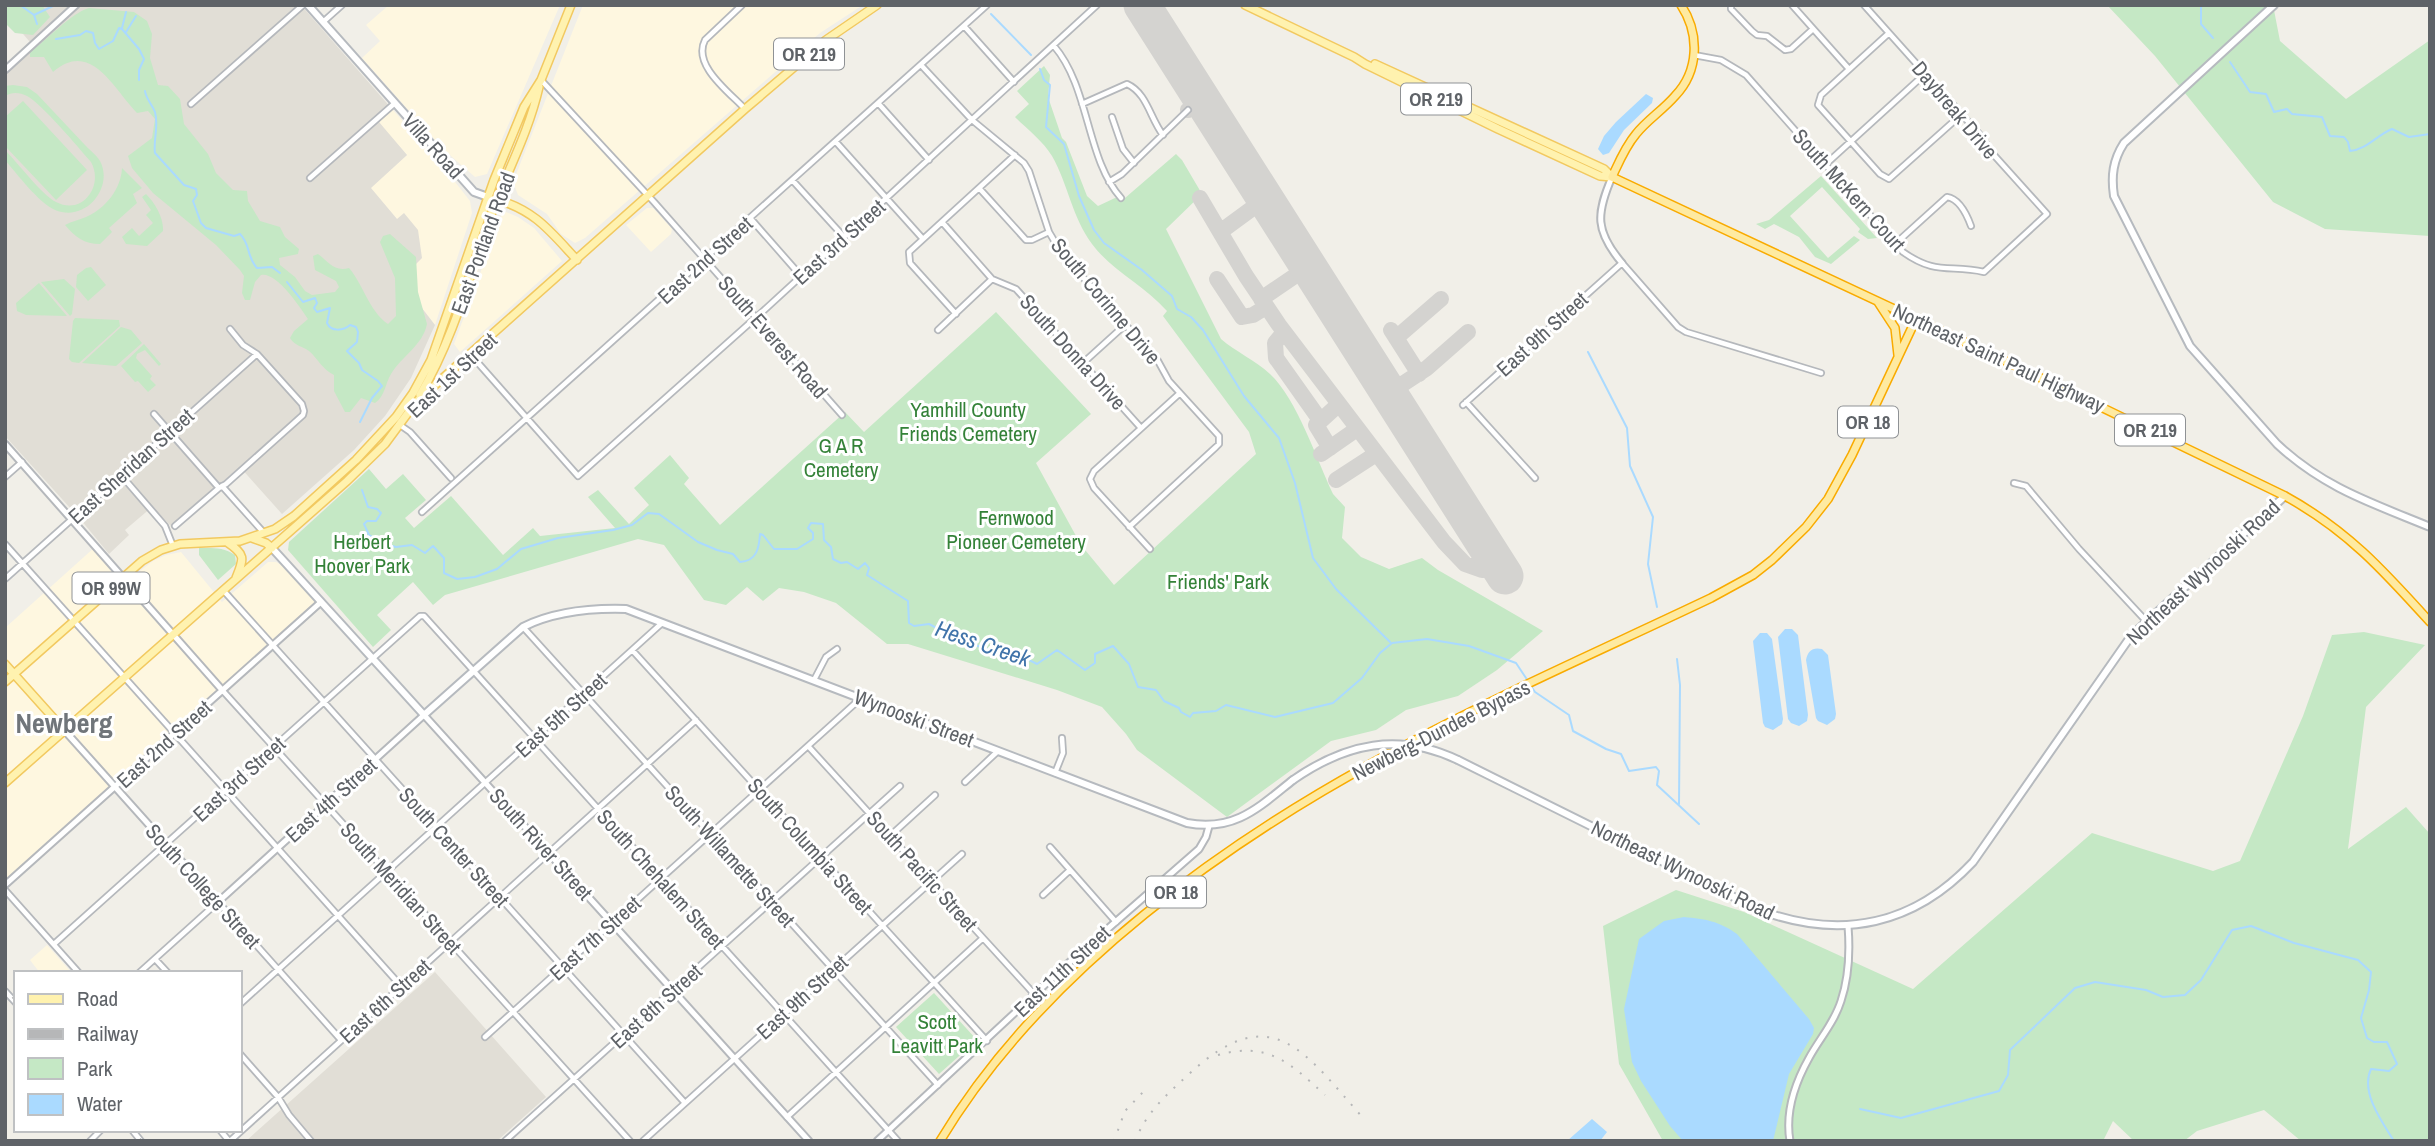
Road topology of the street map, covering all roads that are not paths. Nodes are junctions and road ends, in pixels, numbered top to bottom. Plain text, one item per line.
1 (76, 5) edge
2 (303, 5) edge
3 (308, 5) edge
4 (342, 5) edge
5 (571, 5) edge
6 (742, 5) edge
7 (877, 5) edge
8 (987, 5) edge
9 (1097, 5) edge
10 (1245, 5) edge
11 (1681, 5) edge
12 (1731, 5) edge
13 (1792, 5) edge
14 (1864, 5) edge
15 (2274, 5) edge
16 (323, 22) junction
17 (964, 26) junction
18 (1813, 29) junction
19 (1889, 33) junction
20 (1054, 46) junction
21 (1694, 55) junction
22 (921, 65) junction
23 (5, 69) edge
24 (1849, 69) junction
25 (1926, 74) junction
26 (541, 80) junction
27 (1014, 82) junction
28 (394, 103) junction
29 (878, 103) junction
30 (191, 104) dead end
31 (1082, 104) junction
32 (745, 109) junction
33 (1188, 110) dead end
34 (1962, 114) junction
35 (1112, 117) dead end
36 (972, 120) junction
37 (1163, 135) junction
38 (1852, 141) junction
39 (836, 142) junction
40 (1015, 155) junction
41 (929, 160) junction
42 (1134, 163) junction
43 (1826, 164) junction
44 (1612, 177) junction
45 (310, 178) dead end
46 (793, 181) junction
47 (1109, 182) junction
48 (979, 188) junction
49 (648, 196) junction
50 (488, 197) junction
51 (887, 198) junction
52 (1121, 198) dead end
53 (497, 200) junction
54 (2047, 214) joint
55 (751, 219) junction
56 (942, 222) junction
57 (1971, 226) dead end
58 (1049, 232) junction
59 (845, 237) junction
60 (923, 239) junction
61 (1895, 244) junction
62 (577, 260) junction
63 (705, 260) junction
64 (1622, 263) junction
65 (802, 276) junction
66 (992, 279) junction
67 (1878, 301) junction
68 (956, 314) junction
69 (755, 318) junction
70 (1916, 319) junction
71 (1125, 325) junction
72 (230, 329) dead end
73 (938, 330) dead end
74 (257, 354) junction
75 (471, 355) junction
76 (1899, 357) junction
77 (1083, 363) junction
78 (1821, 373) dead end
79 (413, 393) joint
80 (1180, 393) junction
81 (416, 402) junction
82 (154, 414) dead end
83 (842, 415) dead end
84 (527, 419) junction
85 (400, 425) junction
86 (1141, 428) junction
87 (170, 432) junction
88 (5, 444) edge
89 (22, 463) junction
90 (121, 475) junction
91 (5, 477) edge
92 (451, 478) dead end
93 (1535, 478) dead end
94 (2014, 483) dead end
95 (221, 487) junction
96 (2285, 496) junction
97 (422, 512) dead end
98 (294, 516) junction
99 (72, 520) junction
100 (175, 526) dead end
101 (1129, 527) junction
102 (2430, 527) edge
103 (264, 534) junction
104 (252, 538) junction
105 (227, 542) junction
106 (5, 544) edge
107 (173, 546) junction
108 (272, 548) junction
109 (1150, 549) dead end
110 (22, 564) junction
111 (122, 578) junction
112 (5, 579) edge
113 (235, 579) junction
114 (223, 590) junction
115 (321, 602) junction
116 (424, 616) joint
117 (2429, 620) edge
118 (73, 621) junction
119 (2147, 622) junction
120 (663, 623) junction
121 (523, 627) junction
122 (173, 635) junction
123 (273, 646) junction
124 (836, 649) dead end
125 (633, 651) junction
126 (373, 659) junction
127 (5, 664) edge
128 (472, 671) junction
129 (14, 674) junction
130 (123, 678) junction
131 (814, 680) junction
132 (5, 682) edge
133 (223, 691) junction
134 (583, 695) junction
135 (861, 698) junction
136 (324, 702) junction
137 (424, 715) junction
138 (696, 720) junction
139 (65, 731) junction
140 (174, 734) junction
141 (1062, 738) dead end
142 (534, 739) junction
143 (808, 746) junction
144 (274, 747) junction
145 (999, 751) junction
146 (375, 760) junction
147 (646, 764) junction
148 (1055, 773) junction
149 (1293, 780) joint
150 (965, 782) dead end
151 (5, 783) edge
152 (485, 783) junction
153 (900, 786) dead end
154 (115, 788) junction
155 (759, 790) junction
156 (225, 791) junction
157 (935, 795) dead end
158 (326, 804) junction
159 (597, 809) junction
160 (869, 813) junction
161 (1209, 826) junction
162 (436, 827) junction
163 (710, 834) junction
164 (890, 836) junction
165 (166, 844) junction
166 (1051, 847) dead end
167 (277, 849) junction
168 (548, 853) junction
169 (962, 854) dead end
170 (820, 857) junction
171 (1070, 870) junction
172 (387, 872) junction
173 (661, 878) junction
174 (931, 881) junction
175 (5, 888) edge
176 (1042, 895) dead end
177 (499, 897) junction
178 (218, 902) junction
179 (771, 902) junction
180 (338, 916) junction
181 (1116, 922) junction
182 (612, 923) junction
183 (882, 925) junction
184 (1848, 926) junction
185 (983, 938) junction
186 (450, 942) junction
187 (54, 944) junction
188 (722, 946) junction
189 (155, 959) junction
190 (562, 967) junction
191 (278, 970) junction
192 (833, 970) junction
193 (77, 971) edge
194 (141, 971) edge
195 (165, 971) edge
196 (934, 982) junction
197 (401, 986) junction
198 (672, 990) junction
199 (1035, 995) junction
200 (242, 1002) edge
201 (513, 1012) junction
202 (784, 1014) junction
203 (885, 1027) junction
204 (623, 1035) junction
205 (485, 1037) dead end
206 (341, 1040) junction
207 (987, 1041) junction
208 (242, 1056) edge
209 (734, 1059) junction
210 (836, 1072) junction
211 (574, 1079) junction
212 (938, 1085) junction
213 (278, 1097) junction
214 (685, 1103) junction
215 (787, 1117) junction
216 (242, 1130) edge
217 (889, 1130) junction
218 (311, 1141) edge
219 (505, 1141) edge
220 (630, 1141) edge
221 (643, 1141) edge
222 (809, 1141) edge
223 (877, 1141) edge
224 (898, 1141) edge
225 (940, 1141) edge
226 (1790, 1141) edge

1 - 23 street
2 - 30 street
3 - 16 main road, Villa Road
4 - 16 street
5 - 26 main road, East Portland Road / OR 99W
6 - 32 street
7 - 32 main road, East 1st Street / OR 219
8 - 17 street, East 2nd Street
9 - 20 street, East 3rd Street
10 - 44 main road, Northeast Saint Paul Highway / OR 219
11 - 21 highway
12 - 18 street
13 - 18 street
14 - 19 street, Daybreak Drive
15 - 102 main road
16 - 28 main road, Villa Road
17 - 22 street, East 2nd Street
17 - 27 street
18 - 24 street
19 - 24 street
19 - 25 street, Daybreak Drive
20 - 27 street, East 3rd Street
20 - 31 street
21 - 43 street, South McKern Court
21 - 44 highway
22 - 29 street, East 2nd Street
22 - 36 street, South Corinne Drive
24 - 38 street
25 - 34 street, Daybreak Drive
25 - 38 street
26 - 49 street, South Everest Road
26 - 50 main road, East Portland Road / OR 99W
26 - 53 main road, East Portland Road / OR 99W
27 - 36 street, East 3rd Street
28 - 45 street
28 - 50 main road, Villa Road
29 - 39 street, East 2nd Street
29 - 41 street
31 - 37 street
31 - 47 street
32 - 49 main road, East 1st Street / OR 219
33 - 37 street
34 - 38 street
34 - 54 street, Daybreak Drive
35 - 42 street
36 - 40 street, South Corinne Drive
36 - 41 street, East 3rd Street
37 - 42 street
38 - 43 street
39 - 46 street, East 2nd Street
39 - 51 street
40 - 48 street
40 - 58 street, South Corinne Drive
41 - 51 street, East 3rd Street
42 - 47 street
43 - 61 street, South McKern Court
44 - 64 street
44 - 67 highway, Northeast Saint Paul Highway / OR 219
46 - 55 street, East 2nd Street
46 - 59 street
47 - 52 street
48 - 56 street
48 - 58 street
49 - 62 main road, East 1st Street / OR 219
49 - 63 street, South Everest Road
50 - 53 main road, Villa Road
50 - 79 main road, East Portland Road / OR 99W
51 - 59 street, East 3rd Street
51 - 60 street
53 - 62 main road, Villa Road
53 - 81 main road, East Portland Road / OR 99W
54 - 61 street, South McKern Court
55 - 63 street, East 2nd Street
55 - 65 street
56 - 60 street
56 - 66 street, South Donna Drive
57 - 61 street
58 - 71 street, South Corinne Drive
59 - 65 street, East 3rd Street
60 - 68 street
62 - 75 main road, East 1st Street / OR 219
63 - 69 street, South Everest Road
63 - 84 street, East 2nd Street
64 - 78 street
64 - 93 street, East 9th Street
65 - 69 street, East 3rd Street
66 - 68 street
66 - 77 street, South Donna Drive
67 - 70 highway, Northeast Saint Paul Highway / OR 219
67 - 76 highway
68 - 73 street
69 - 83 street, South Everest Road
69 - 84 street, East 3rd Street
70 - 76 highway, Newberg-Dundee Bypass / OR 18
70 - 96 highway, Northeast Saint Paul Highway / OR 219
71 - 77 street
71 - 80 street, South Corinne Drive
72 - 74 street
74 - 87 street, East Sheridan Street
74 - 95 street
75 - 81 main road, East 1st Street / OR 219
75 - 84 street
76 - 225 highway, Newberg-Dundee Bypass / OR 18
77 - 86 street, South Donna Drive
79 - 98 main road, East 1st Street / OR 99W
80 - 86 street
80 - 101 street, South Corinne Drive
81 - 85 main road, East 1st Street / OR 99W
82 - 87 street
84 - 97 street, East 2nd Street
85 - 92 street
85 - 108 main road, East 1st Street / OR 99W
86 - 101 street
87 - 90 street, East Sheridan Street
87 - 95 street
88 - 89 street, South Meridian Street
89 - 91 street
89 - 99 street, South Meridian Street
90 - 99 street, East Sheridan Street
90 - 107 street
94 - 119 street
95 - 100 street
95 - 103 street
96 - 117 highway, Northeast Saint Paul Highway / OR 219
96 - 119 main road, Northeast Wynooski Road
98 - 103 main road, East 1st Street / OR 99W
98 - 108 main road
99 - 110 street, East Sheridan Street
99 - 111 street, South Meridian Street
101 - 109 street
103 - 104 main road, East 1st Street / OR 99W
104 - 105 main road, East 1st Street / OR 99W
104 - 108 main road
105 - 107 main road, OR 99W
105 - 113 main road
106 - 110 street
107 - 111 main road, OR 99W
108 - 113 main road, East 1st Street / OR 99W
108 - 115 main road, South River Street
110 - 112 street, East Sheridan Street
110 - 118 street
111 - 118 main road, OR 99W
111 - 122 street, South Meridian Street
113 - 114 main road, East 1st Street / OR 99W
114 - 122 main road, East 1st Street / OR 99W
114 - 123 street, South Center Street
115 - 123 street, East 2nd Street
115 - 126 main road, South River Street
116 - 126 street, East 3rd Street
116 - 128 street, South Chehalem Street
118 - 129 main road, OR 99W
118 - 130 street
119 - 184 main road, Northeast Wynooski Road
120 - 121 main road, Wynooski Street
120 - 125 street, East 5th Street
120 - 131 main road, Wynooski Street
121 - 128 main road, East 4th Street
121 - 134 street, South Willamette Street
122 - 130 main road, East 1st Street / OR 99W
122 - 133 street, South Meridian Street
123 - 133 street, East 2nd Street
123 - 136 street, South Center Street
124 - 131 street
125 - 134 street, East 5th Street
125 - 138 street, South Columbia Street
126 - 136 street, East 3rd Street
126 - 137 main road, South River Street
127 - 129 main road
128 - 137 main road, East 4th Street
128 - 142 street, South Chehalem Street
129 - 132 main road, OR 99W
129 - 139 main road
130 - 139 main road, East 1st Street / OR 99W
130 - 140 street
131 - 135 main road, Wynooski Street
133 - 140 street, East 2nd Street
133 - 144 street, South Meridian Street
134 - 142 street, East 5th Street
134 - 147 street, South Willamette Street
135 - 143 street, East 7th Street
135 - 145 main road, Wynooski Street
136 - 144 street, East 3rd Street
136 - 146 street, South Center Street
137 - 146 street, East 4th Street
137 - 152 street, South River Street
138 - 147 street, East 6th Street
138 - 155 street, South Columbia Street
139 - 151 main road, East 1st Street / OR 99W
139 - 154 street, South College Street
140 - 154 street, East 2nd Street
140 - 156 street
141 - 148 street
142 - 152 street, East 5th Street
142 - 159 street, South Chehalem Street
143 - 155 street, East 7th Street
143 - 160 street, South Pacific Street
144 - 156 street, East 3rd Street
144 - 158 street, South Meridian Street
145 - 148 main road, Wynooski Street
145 - 150 street
146 - 158 street, East 4th Street
146 - 162 street, South Center Street
147 - 159 street, East 6th Street
147 - 163 street, South Willamette Street
148 - 161 main road, Wynooski Street
149 - 161 main road, Wynooski Street
149 - 184 main road, Northeast Wynooski Road, bridge
152 - 162 street, East 5th Street
152 - 168 street, South River Street
153 - 160 street, East 8th Street
154 - 165 street, South College Street
154 - 175 street, East 2nd Street
155 - 163 street, East 7th Street
155 - 170 street, South Columbia Street
156 - 165 street, East 3rd Street
156 - 167 street
157 - 164 street
158 - 167 street, East 4th Street
158 - 172 street, South Meridian Street
159 - 168 street, East 6th Street
159 - 173 street, South Chehalem Street
160 - 164 street, South Pacific Street
160 - 170 street, East 8th Street
161 - 181 street, East 11th Street
162 - 172 street, East 5th Street
162 - 177 street, South Center Street
163 - 173 street, East 7th Street
163 - 179 street, South Willamette Street
164 - 174 street, South Pacific Street
165 - 178 street, South College Street
165 - 187 street, East 3rd Street
166 - 171 street
167 - 178 street, East 4th Street
167 - 180 street
168 - 177 street, East 6th Street
168 - 182 street, South River Street
169 - 174 street, East 9th Street
170 - 179 street, East 8th Street
170 - 183 street, South Columbia Street
171 - 176 street
171 - 181 street
172 - 180 street, East 5th Street
172 - 186 street, South Meridian Street
173 - 182 street, East 7th Street
173 - 188 street, South Chehalem Street
174 - 183 street, East 9th Street
174 - 185 street, South Pacific Street
175 - 187 street
177 - 186 street, East 6th Street
177 - 190 street, South Center Street
178 - 189 street, East 4th Street
178 - 191 street, South College Street
179 - 188 street, East 8th Street
179 - 192 street, South Willamette Street
180 - 191 street, East 5th Street
180 - 197 street
181 - 199 street, East 11th Street
182 - 190 street, East 7th Street
182 - 198 street, South River Street
183 - 192 street, East 9th Street
183 - 196 street, South Columbia Street
184 - 226 street
185 - 196 street
185 - 199 street, South Pacific Street
186 - 197 street, East 6th Street
186 - 201 street, South Meridian Street
187 - 193 street
188 - 198 street, East 8th Street
188 - 202 street, South Chehalem Street
189 - 194 street, East 4th Street
189 - 195 street
190 - 201 street, East 7th Street
190 - 204 street, South Center Street
191 - 200 street, East 5th Street
191 - 206 street, South College Street
192 - 202 street, East 9th Street
192 - 203 street, South Willamette Street
196 - 203 street
196 - 207 street, South Columbia Street
197 - 206 street, East 6th Street
198 - 204 street, East 8th Street
198 - 209 street, South River Street
199 - 207 street, East 11th Street
201 - 205 street, East 7th Street
201 - 211 street, South Meridian Street
202 - 209 street, East 9th Street
202 - 210 street, South Chehalem Street
203 - 210 street
203 - 212 street, South Willamette Street
204 - 211 street, East 8th Street
204 - 214 street, South Center Street
206 - 213 street, East 6th Street
207 - 212 street, East 11th Street
208 - 213 street
209 - 214 street, East 9th Street
209 - 215 street, South River Street
210 - 215 street
210 - 217 street, South Chehalem Street
211 - 219 street, East 8th Street
211 - 220 street, South Meridian Street
212 - 217 street, East 11th Street
213 - 216 street, East 6th Street
213 - 218 street
214 - 221 street, East 9th Street
215 - 222 street, South River Street
217 - 223 street, East 11th Street
217 - 224 street, South Chehalem Street

